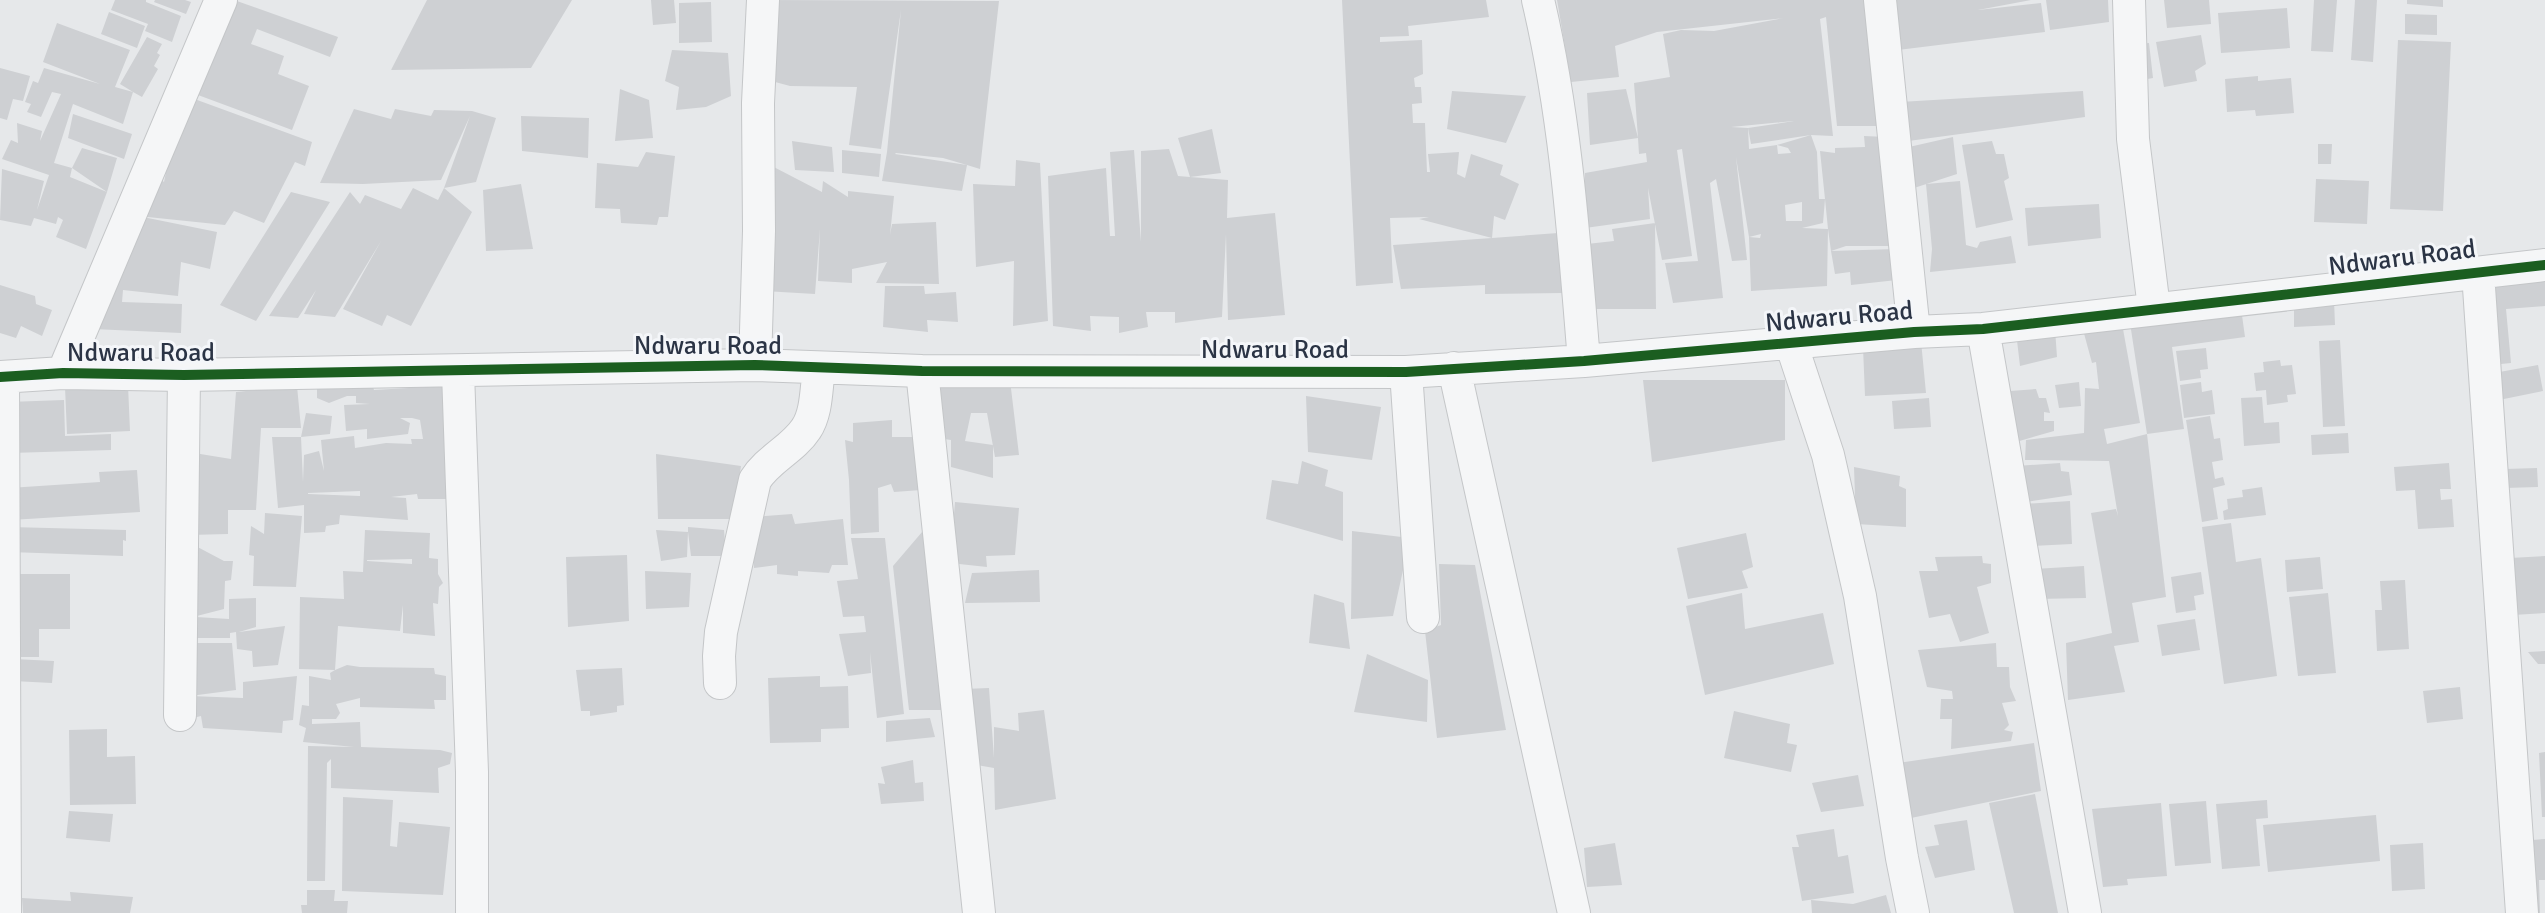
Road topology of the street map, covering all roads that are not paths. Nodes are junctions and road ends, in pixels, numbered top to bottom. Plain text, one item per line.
1 (221, 0) edge
2 (763, 0) edge
3 (1538, 0) edge
4 (1880, 0) edge
5 (2129, 0) edge
6 (2545, 265) edge
7 (2478, 273) junction
8 (2154, 308) junction
9 (1983, 329) junction
10 (1914, 332) junction
11 (1791, 343) junction
12 (1584, 361) junction
13 (755, 365) junction
14 (1454, 368) junction
15 (819, 369) junction
16 (922, 371) junction
17 (458, 372) junction
18 (1406, 372) junction
19 (63, 373) junction
20 (184, 375) junction
21 (1, 377) edge
22 (1423, 617) dead end
23 (720, 683) dead end
24 (180, 715) dead end
25 (5, 913) edge
26 (472, 913) edge
27 (979, 913) edge
28 (1574, 913) edge
29 (1913, 913) edge
30 (2085, 913) edge
31 (2522, 913) edge

1 - 19 street
2 - 13 street
3 - 12 street
4 - 10 street
5 - 8 street
6 - 7 street, Ndwaru Road
7 - 8 street, Ndwaru Road
7 - 31 street
8 - 9 street, Ndwaru Road
9 - 10 street, Ndwaru Road
9 - 30 street
10 - 11 street, Ndwaru Road
11 - 12 street, Ndwaru Road
11 - 29 street
12 - 14 street, Ndwaru Road
13 - 15 street, Ndwaru Road
13 - 17 street, Ndwaru Road
14 - 18 street, Ndwaru Road
14 - 28 street
15 - 16 street, Ndwaru Road
15 - 23 street
16 - 18 street, Ndwaru Road
16 - 27 street
17 - 20 street, Ndwaru Road
17 - 26 street
18 - 22 street
19 - 20 street, Ndwaru Road
19 - 21 street, Ndwaru Road
20 - 24 street
21 - 25 street

